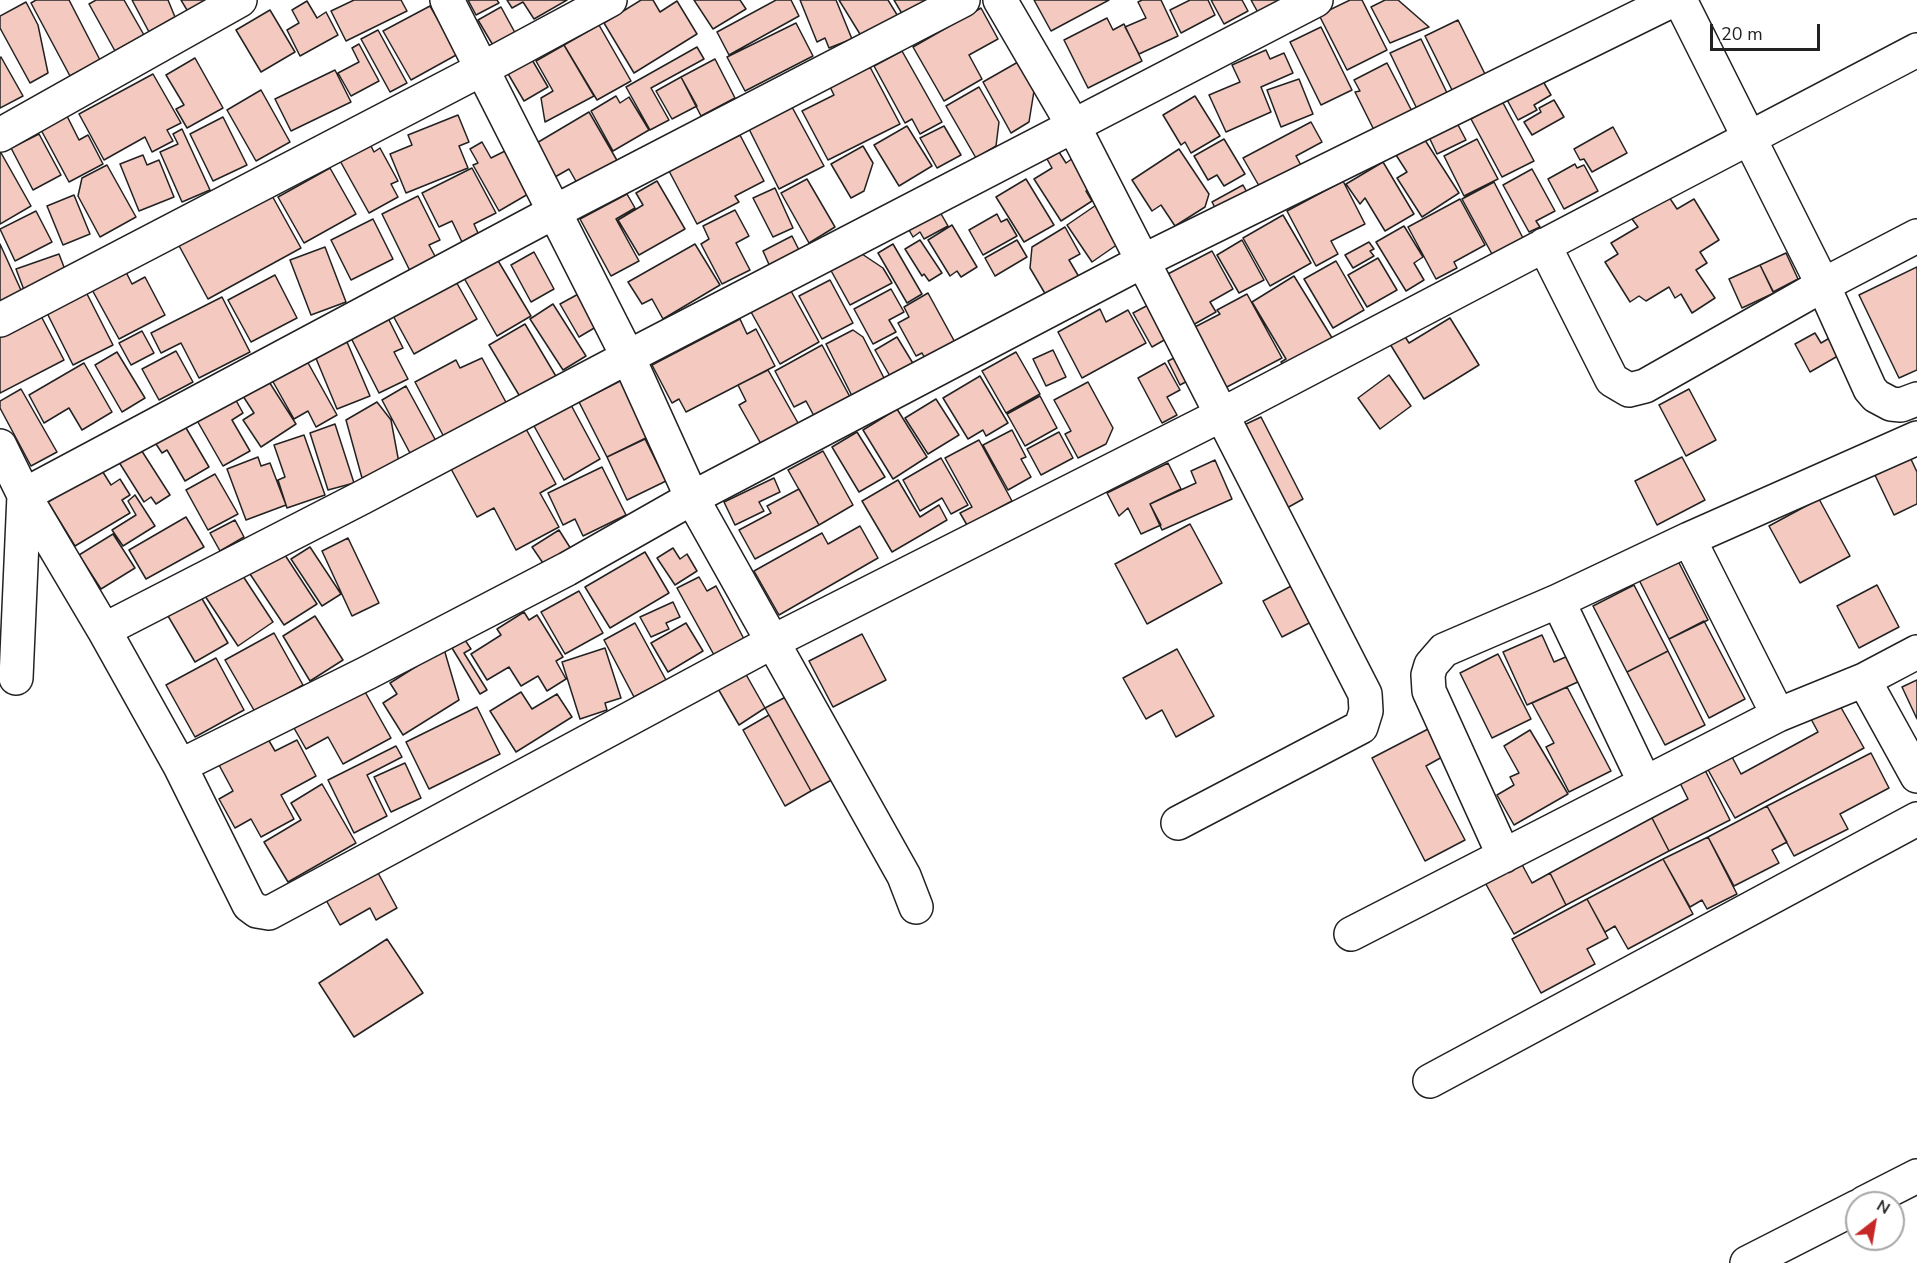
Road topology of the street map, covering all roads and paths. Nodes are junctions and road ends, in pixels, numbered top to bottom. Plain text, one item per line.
1 (240, 0) edge
2 (447, 0) edge
3 (610, 0) edge
4 (963, 0) edge
5 (1000, 0) edge
6 (1316, 0) edge
7 (1673, 0) edge
8 (1680, 0) edge
9 (1917, 50) edge
10 (483, 69) junction
11 (1073, 125) junction
12 (0, 135) edge
13 (1749, 138) junction
14 (556, 211) junction
15 (1917, 236) edge
16 (1544, 245) junction
17 (1143, 261) junction
18 (1823, 285) junction
19 (0, 320) edge
20 (628, 357) junction
21 (1909, 402) edge
22 (1221, 416) junction
23 (1917, 437) edge
24 (0, 446) edge
25 (24, 495) junction
26 (692, 498) junction
27 (1689, 539) junction
28 (1558, 601) junction
29 (104, 630) junction
30 (774, 640) junction
31 (1917, 651) edge
32 (16, 678) dead end
33 (1864, 680) junction
34 (1778, 715) junction
35 (180, 766) junction
36 (1917, 776) edge
37 (1645, 783) junction
38 (1917, 819) edge
39 (1178, 823) dead end
40 (1504, 856) junction
41 (916, 907) dead end
42 (1351, 934) dead end
43 (1430, 1081) dead end
44 (1917, 1176) edge
45 (1888, 1191) edge
46 (1845, 1213) edge
47 (1747, 1263) edge

1 - 12 street
2 - 10 street
3 - 10 street
4 - 14 street
5 - 11 street
6 - 11 street
7 - 17 street
8 - 13 street
9 - 13 street
10 - 14 street
10 - 19 street
11 - 17 street
11 - 20 street
13 - 16 street
13 - 18 street
14 - 20 street
14 - 25 street
15 - 18 street
16 - 18 street
16 - 22 street
17 - 22 street
17 - 26 street
18 - 21 street
20 - 26 street
20 - 29 street
21 - 23 street
22 - 30 street
22 - 39 street
23 - 27 street
24 - 25 street
25 - 29 street
25 - 32 street
26 - 30 street
26 - 35 street
27 - 28 street
27 - 34 street
28 - 37 street
28 - 40 street
29 - 35 street
30 - 35 street
30 - 41 street
31 - 33 street
33 - 34 street
33 - 36 street
34 - 37 street
37 - 40 street
38 - 43 street
40 - 42 street
44 - 45 street
46 - 47 street

